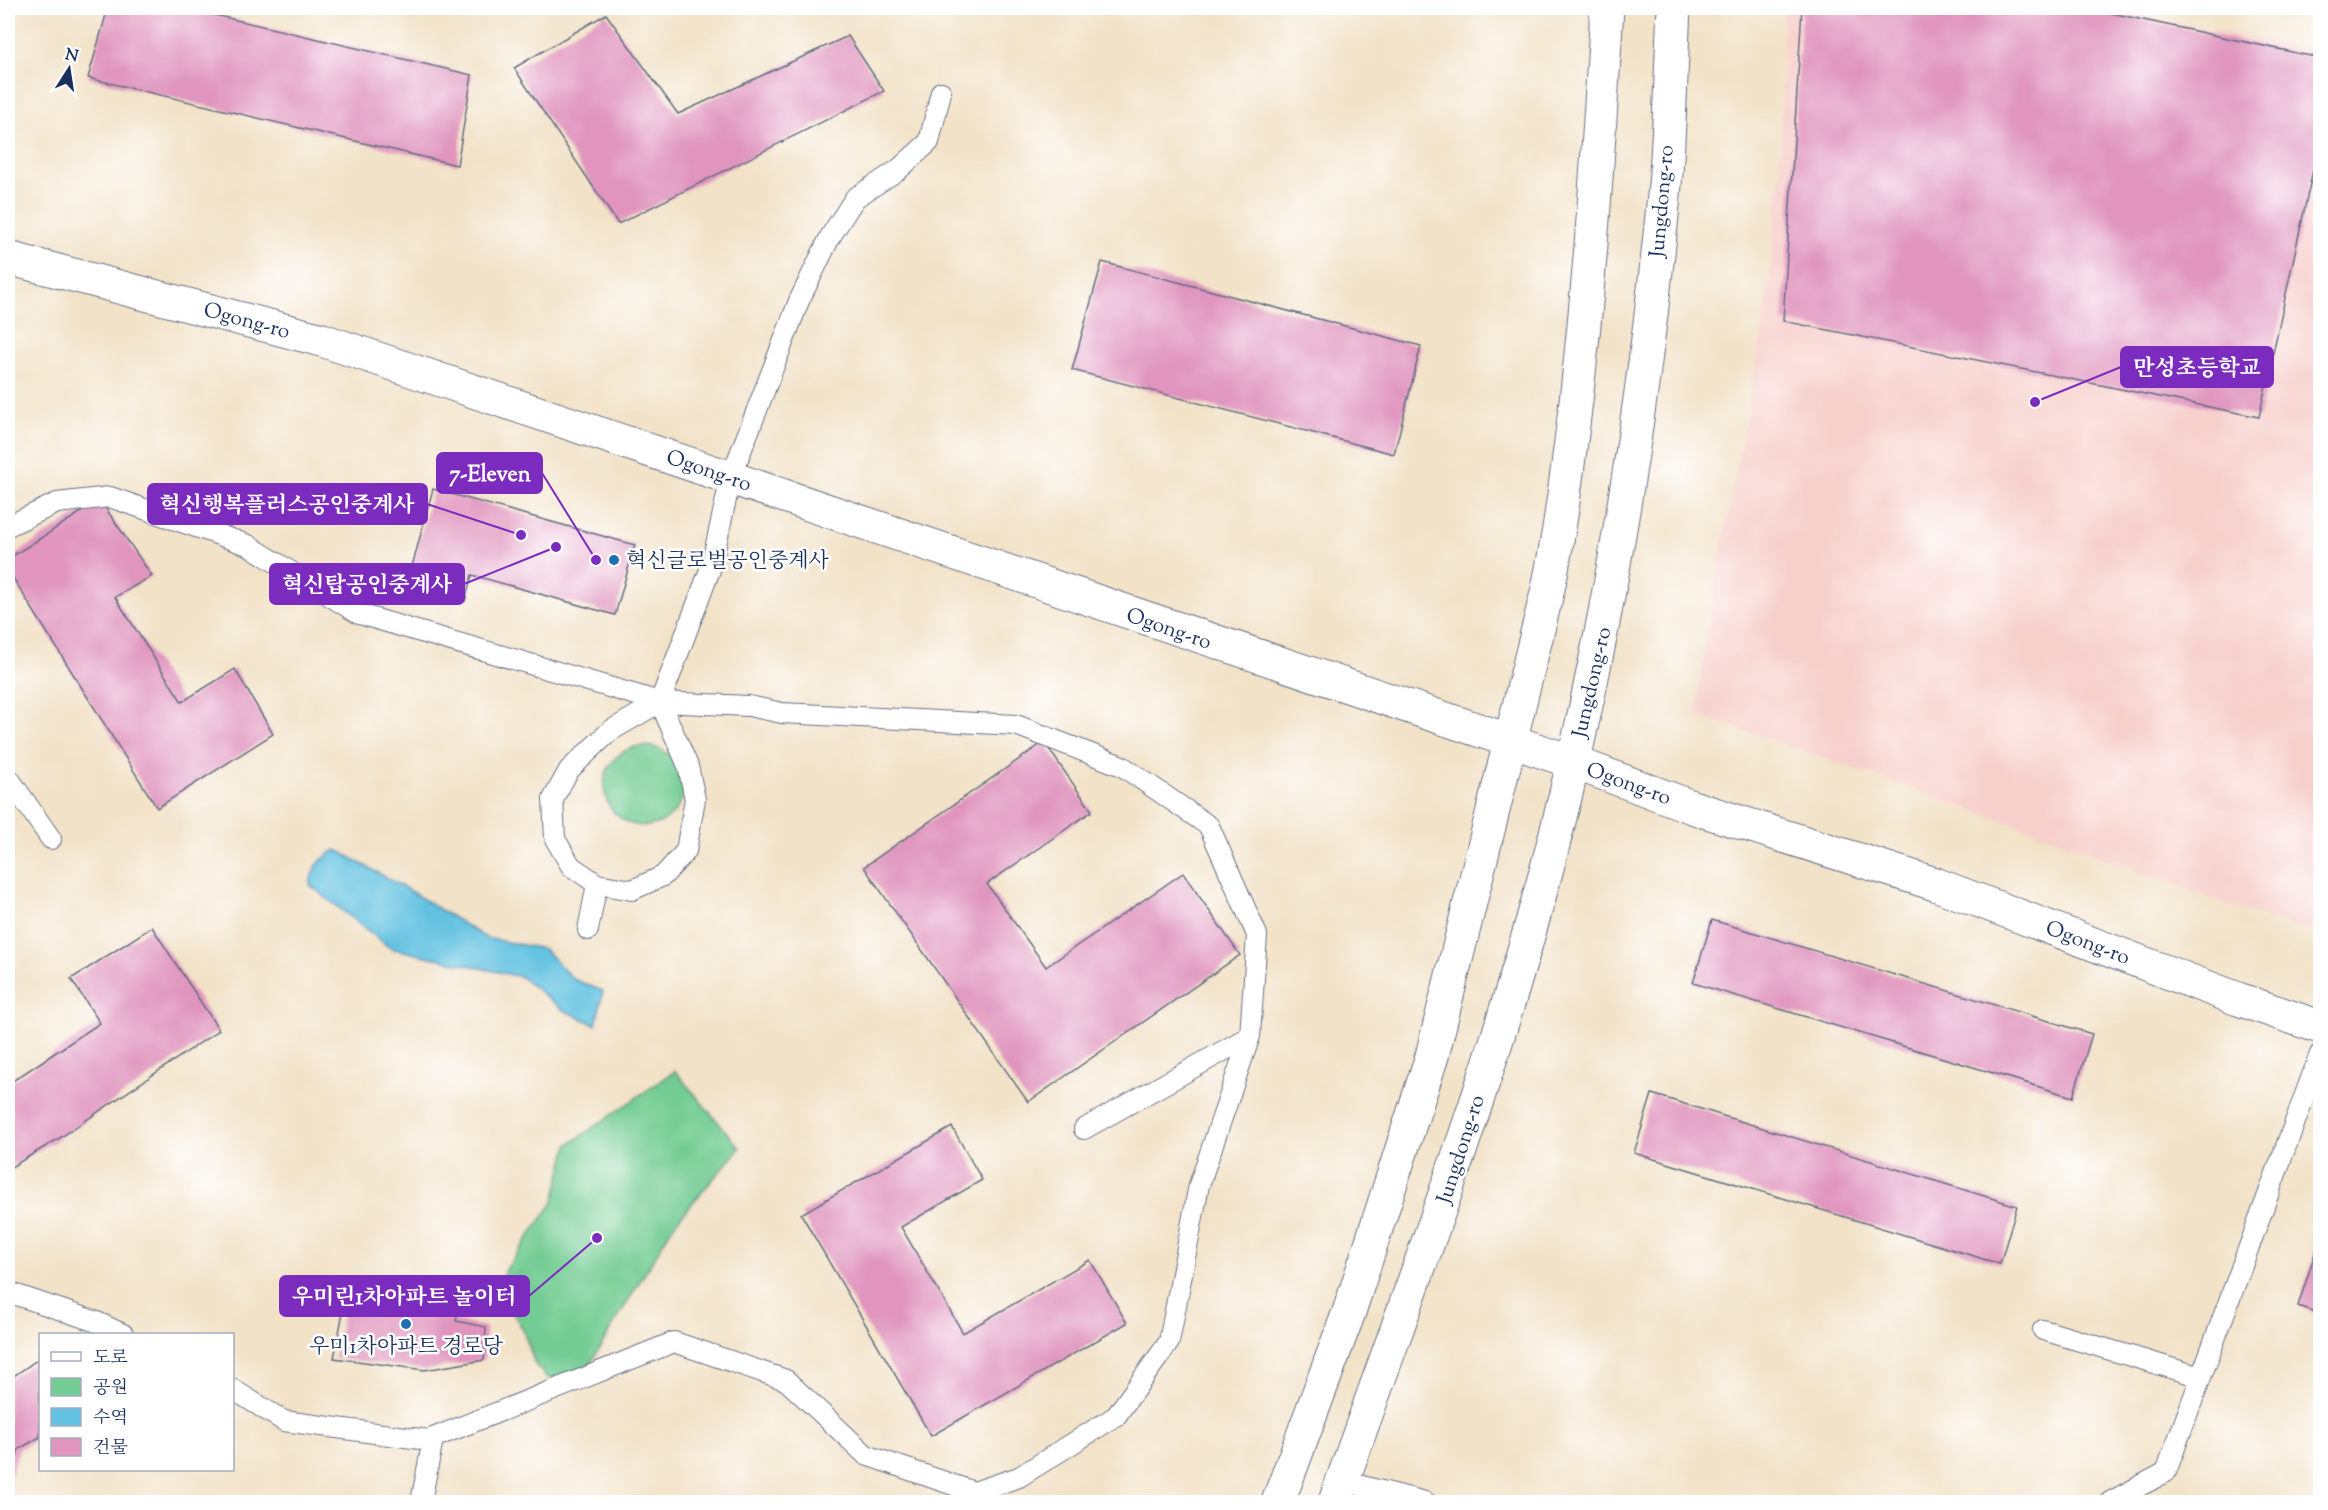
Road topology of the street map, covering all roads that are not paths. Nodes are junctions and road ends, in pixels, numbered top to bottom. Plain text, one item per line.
1 (1606, 8) edge
2 (1674, 8) edge
3 (941, 92) dead end
4 (8, 258) edge
5 (730, 477) junction
6 (8, 526) edge
7 (660, 702) junction
8 (1508, 742) junction
9 (1573, 762) junction
10 (8, 777) edge
11 (51, 839) dead end
12 (597, 884) junction
13 (588, 930) dead end
14 (2320, 1027) edge
15 (1250, 1036) junction
16 (2320, 1054) edge
17 (1084, 1129) dead end
18 (8, 1293) edge
19 (2043, 1330) dead end
20 (119, 1333) edge
21 (2201, 1377) junction
22 (234, 1390) edge
23 (433, 1439) junction
24 (1339, 1492) edge
25 (421, 1503) edge
26 (1278, 1503) edge
27 (1425, 1503) edge
28 (2110, 1503) edge

1 - 8 street
2 - 9 street, Jungdong-ro
3 - 5 lane
4 - 5 street, Ogong-ro
5 - 7 lane
5 - 8 street, Ogong-ro
6 - 7 lane
7 - 12 lane
7 - 12 lane
7 - 15 lane
8 - 9 street, Ogong-ro
8 - 26 street
9 - 14 street, Ogong-ro
9 - 24 street, Jungdong-ro
10 - 11 lane
12 - 13 lane
15 - 17 lane
15 - 23 lane
16 - 21 lane
18 - 20 lane
19 - 21 lane
21 - 28 lane
22 - 23 lane
23 - 25 lane
24 - 27 lane

